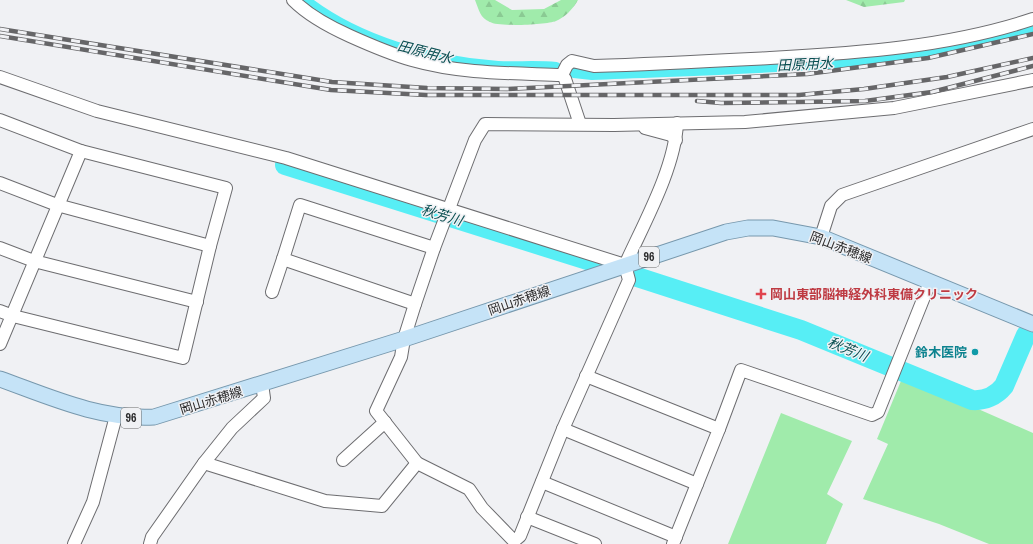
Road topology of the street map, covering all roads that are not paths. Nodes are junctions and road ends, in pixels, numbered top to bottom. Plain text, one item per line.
1 (293, 0) edge
2 (1033, 19) edge
3 (562, 75) junction
4 (0, 77) edge
5 (1033, 80) edge
6 (0, 120) edge
7 (677, 123) junction
8 (580, 124) junction
9 (633, 124) junction
10 (1033, 129) edge
11 (676, 140) junction
12 (81, 151) junction
13 (0, 184) edge
14 (57, 205) junction
15 (450, 210) junction
16 (821, 237) junction
17 (210, 246) junction
18 (0, 248) edge
19 (434, 248) junction
20 (282, 260) junction
21 (34, 261) junction
22 (625, 265) junction
23 (930, 282) junction
24 (272, 292) dead end
25 (197, 302) junction
26 (415, 304) junction
27 (0, 311) edge
28 (13, 316) junction
29 (1033, 324) edge
30 (404, 339) junction
31 (0, 344) edge
32 (586, 376) junction
33 (0, 379) edge
34 (262, 384) junction
35 (116, 416) junction
36 (385, 422) junction
37 (563, 429) junction
38 (719, 429) junction
39 (343, 460) dead end
40 (204, 463) junction
41 (417, 463) junction
42 (542, 482) junction
43 (697, 484) junction
44 (527, 517) junction
45 (674, 541) edge
46 (74, 544) edge
47 (150, 544) edge
48 (595, 544) edge

1 - 3 street
2 - 3 street
3 - 8 street
4 - 15 street
5 - 7 street
6 - 12 street
7 - 9 street
7 - 11 street
8 - 9 street
8 - 15 street
9 - 11 street
10 - 16 street
11 - 22 street
12 - 14 street
12 - 17 street
13 - 14 street
14 - 17 street
14 - 21 street
15 - 19 street
15 - 22 street
16 - 22 main road, 岡山赤穂線 / 96
16 - 23 main road, 岡山赤穂線 / 96
17 - 25 street
18 - 21 street
19 - 20 street
19 - 26 street
20 - 24 street
20 - 26 street
21 - 25 street
21 - 28 street
22 - 30 main road, 岡山赤穂線 / 96
22 - 32 street
23 - 29 main road, 岡山赤穂線 / 96
23 - 38 street
25 - 28 street
26 - 30 street
27 - 28 street
28 - 31 street
30 - 34 main road, 岡山赤穂線 / 96
30 - 36 street
32 - 37 street
32 - 38 street
33 - 35 main road, 岡山赤穂線 / 96
34 - 35 main road, 岡山赤穂線 / 96
34 - 40 street
35 - 46 street
36 - 39 street
36 - 41 street
37 - 42 street
37 - 43 street
38 - 43 street
40 - 41 street
40 - 47 street
41 - 44 street
42 - 44 street
42 - 45 street
43 - 45 street
44 - 48 street

